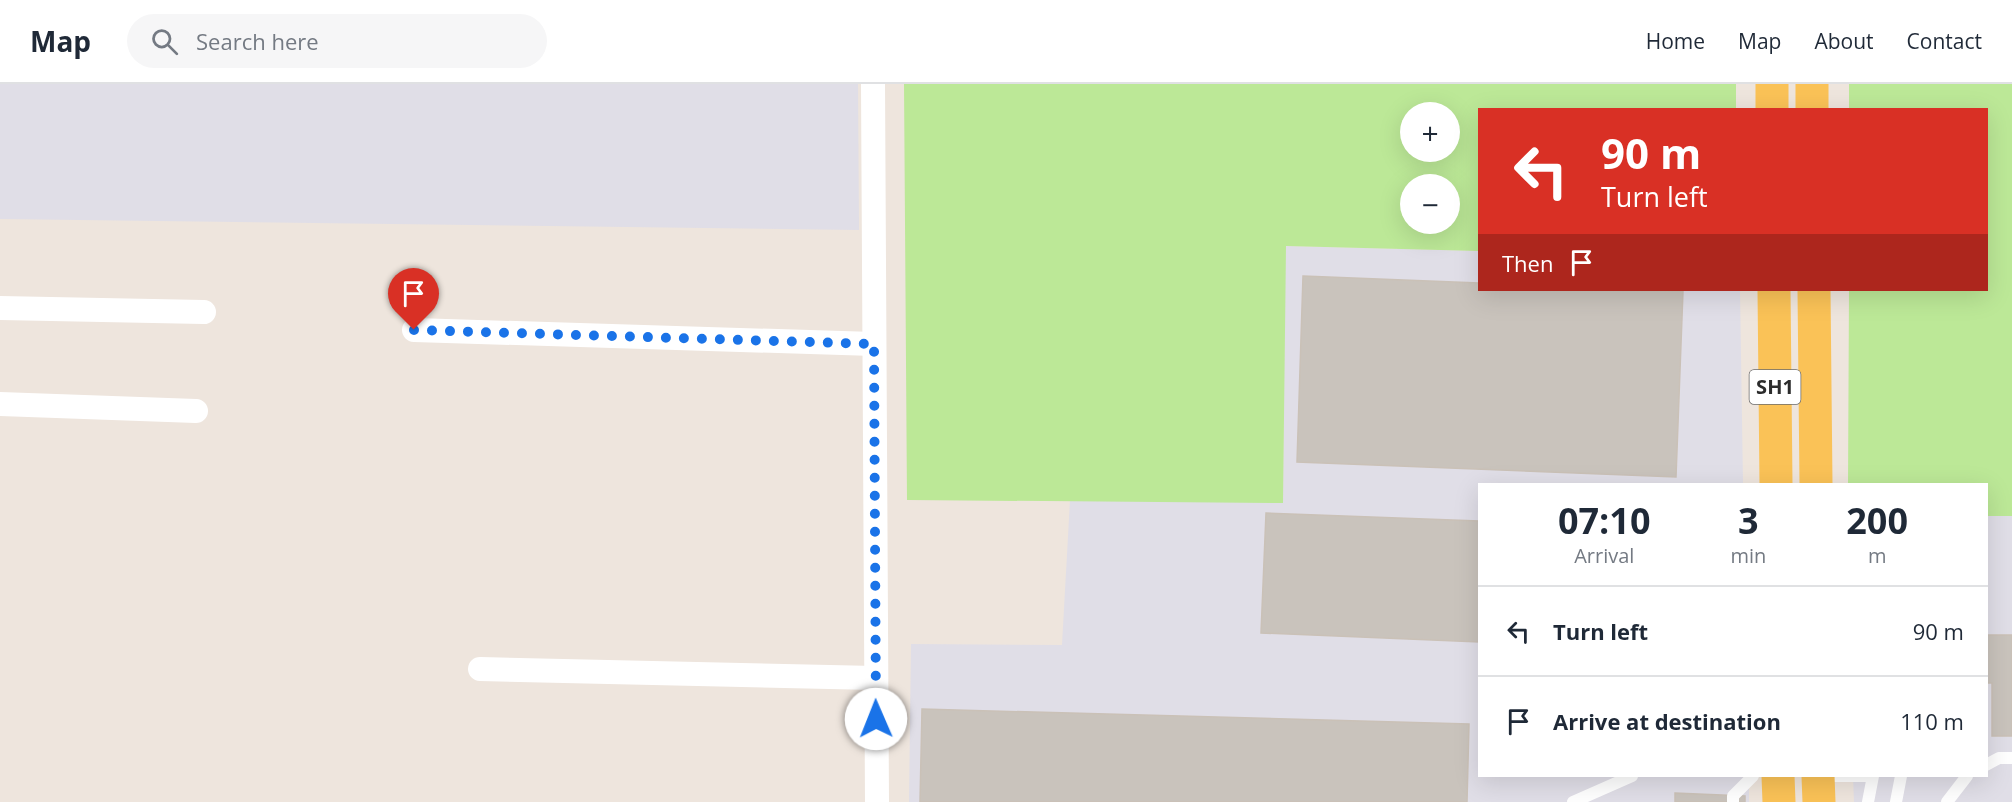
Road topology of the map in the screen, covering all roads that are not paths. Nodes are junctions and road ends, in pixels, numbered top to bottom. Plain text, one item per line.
1 (873, 84) edge
2 (1772, 84) edge
3 (1812, 84) edge
4 (1772, 108) edge
5 (1812, 108) edge
6 (1774, 291) edge
7 (1814, 291) edge
8 (0, 308) edge
9 (204, 312) dead end
10 (414, 330) dead end
11 (874, 344) junction
12 (0, 404) edge
13 (196, 411) dead end
14 (1776, 483) edge
15 (1816, 483) edge
16 (480, 669) dead end
17 (875, 678) junction
18 (2012, 758) edge
19 (1988, 764) edge
20 (1630, 777) edge
21 (1752, 777) edge
22 (1778, 777) edge
23 (1862, 777) edge
24 (1873, 777) edge
25 (1901, 777) edge
26 (1966, 777) edge
27 (1818, 785) edge
28 (877, 802) edge
29 (1573, 802) edge
30 (1733, 802) edge
31 (1779, 802) edge
32 (1868, 802) edge
33 (1896, 802) edge
34 (1947, 802) edge

1 - 11 street
2 - 4 main road
3 - 5 main road
6 - 14 main road, SH1
7 - 15 main road, SH1
8 - 9 street
10 - 11 street
11 - 17 street
12 - 13 street
16 - 17 street
17 - 28 street
18 - 19 lane
20 - 29 lane
21 - 30 lane
22 - 31 main road
23 - 27 lane
24 - 32 lane
25 - 33 lane
26 - 34 lane

